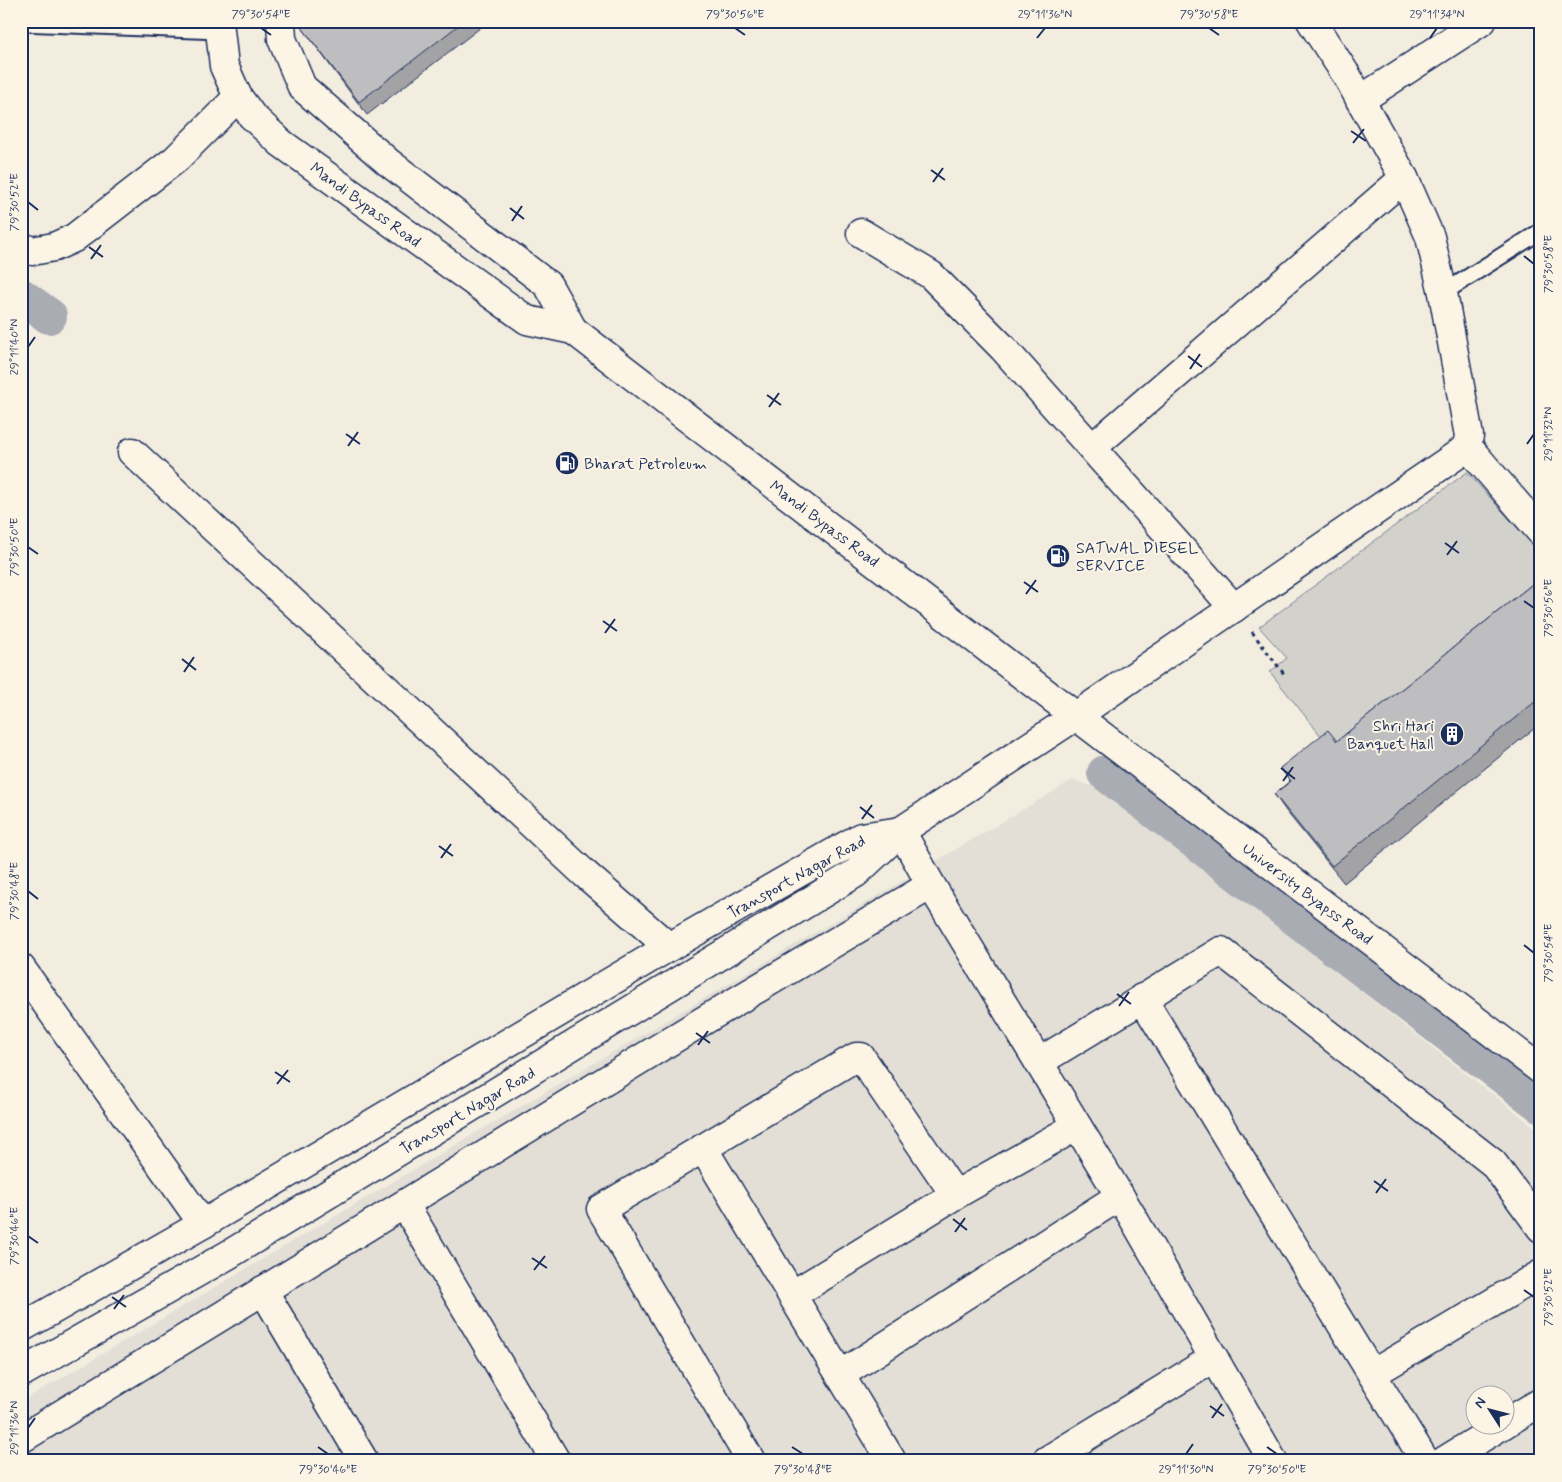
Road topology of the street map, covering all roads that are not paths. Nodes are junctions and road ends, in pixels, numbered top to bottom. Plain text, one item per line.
1 (281, 21) edge
2 (1311, 21) edge
3 (1482, 21) edge
4 (21, 23) edge
5 (108, 24) edge
6 (219, 26) edge
7 (238, 97) junction
8 (1360, 100) junction
9 (1404, 178) junction
10 (1541, 230) edge
11 (861, 232) dead end
12 (21, 246) edge
13 (1443, 293) junction
14 (574, 330) junction
15 (1467, 446) junction
16 (1093, 447) junction
17 (132, 452) dead end
18 (1537, 520) edge
19 (1234, 608) junction
20 (1076, 716) junction
21 (901, 831) junction
22 (931, 885) junction
23 (669, 947) junction
24 (21, 968) edge
25 (1142, 998) junction
26 (1039, 1062) junction
27 (1541, 1070) edge
28 (1077, 1126) junction
29 (702, 1148) junction
30 (955, 1195) junction
31 (1120, 1196) junction
32 (405, 1205) junction
33 (202, 1224) junction
34 (1541, 1228) edge
35 (1541, 1274) edge
36 (263, 1290) junction
37 (792, 1295) junction
38 (21, 1328) edge
39 (1214, 1358) junction
40 (21, 1373) edge
41 (1372, 1374) junction
42 (840, 1375) junction
43 (1541, 1402) edge
44 (1514, 1418) edge
45 (1488, 1434) edge
46 (21, 1439) edge
47 (364, 1461) edge
48 (556, 1461) edge
49 (751, 1461) edge
50 (892, 1461) edge
51 (1046, 1461) edge
52 (1273, 1461) edge
53 (1425, 1461) edge
54 (1444, 1461) edge

1 - 14 street, Mandi Bypass Road
2 - 8 street
3 - 8 street
4 - 5 lane
5 - 6 lane
6 - 7 street, Mandi Bypass Road
7 - 12 street
7 - 14 street, Mandi Bypass Road
8 - 9 street
9 - 13 street
9 - 16 street
10 - 13 lane
11 - 16 street
13 - 15 street
14 - 20 street, Mandi Bypass Road
15 - 18 street
15 - 19 street, Transport Nagar Road
16 - 19 street
17 - 23 street
19 - 20 street, Transport Nagar Road
20 - 21 street, Transport Nagar Road
20 - 27 street, University Byapss Road
21 - 22 street
21 - 23 street, Transport Nagar Road
21 - 40 street, Transport Nagar Road
22 - 26 street
22 - 32 street
23 - 33 street, Transport Nagar Road
24 - 33 street
25 - 26 street
25 - 34 street
25 - 41 street
26 - 28 street
28 - 30 street
28 - 31 street
29 - 30 street
29 - 37 street
29 - 49 street
30 - 37 street
31 - 39 street
31 - 42 street
32 - 36 street
32 - 48 street
33 - 38 street, Transport Nagar Road
35 - 41 street
36 - 46 street
36 - 47 street
37 - 42 street
39 - 51 street
39 - 52 street
41 - 53 street
42 - 50 street
43 - 44 street
45 - 54 street

